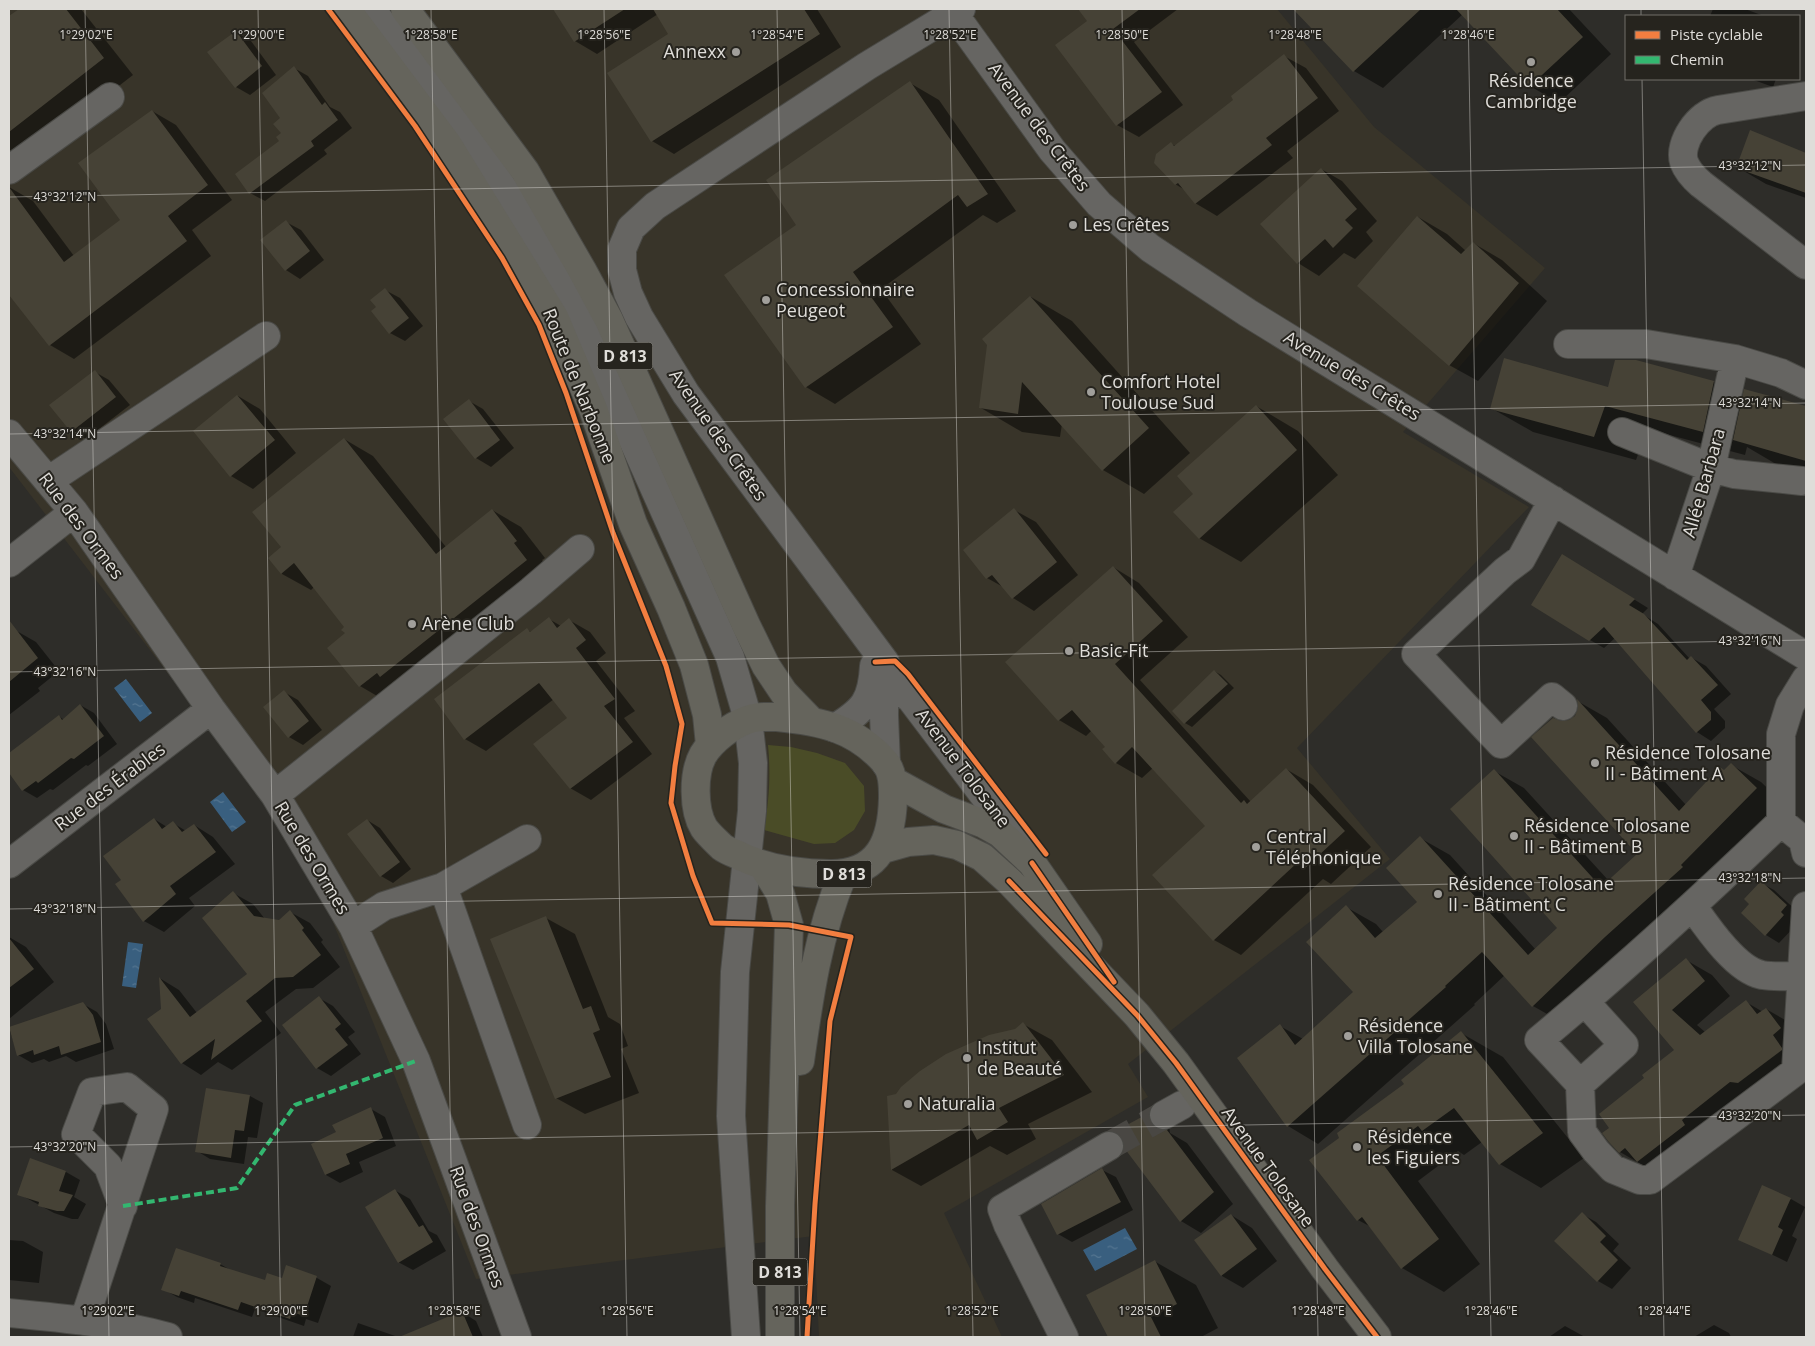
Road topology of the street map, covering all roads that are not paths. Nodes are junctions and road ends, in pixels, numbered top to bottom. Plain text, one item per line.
1 (346, 9) edge
2 (371, 9) edge
3 (405, 9) edge
4 (958, 12) edge
5 (1806, 96) edge
6 (110, 97) dead end
7 (9, 170) edge
8 (1806, 265) edge
9 (266, 336) dead end
10 (1568, 344) dead end
11 (1735, 359) junction
12 (1806, 385) edge
13 (1622, 432) dead end
14 (9, 434) edge
15 (1711, 468) junction
16 (48, 481) junction
17 (1802, 481) dead end
18 (1553, 500) junction
19 (74, 512) junction
20 (580, 549) dead end
21 (9, 563) edge
22 (1675, 576) junction
23 (874, 647) junction
24 (1806, 656) edge
25 (1806, 679) edge
26 (886, 682) junction
27 (1563, 706) dead end
28 (211, 709) junction
29 (748, 719) junction
30 (823, 724) junction
31 (710, 745) junction
32 (890, 772) junction
33 (274, 795) junction
34 (1781, 822) junction
35 (527, 839) dead end
36 (883, 849) junction
37 (1806, 853) edge
38 (755, 863) junction
39 (1032, 863) junction
40 (9, 864) edge
41 (843, 874) junction
42 (443, 887) junction
43 (1693, 906) junction
44 (1806, 906) edge
45 (353, 926) junction
46 (1802, 976) junction
47 (1585, 1002) junction
48 (1137, 1015) junction
49 (1580, 1084) junction
50 (527, 1125) dead end
51 (1109, 1146) tunnel mouth
52 (123, 1206) dead end
53 (780, 1206) junction
54 (9, 1313) edge
55 (84, 1321) junction
56 (168, 1337) edge
57 (518, 1337) edge
58 (746, 1337) edge
59 (780, 1337) edge
60 (1064, 1337) edge
61 (1376, 1337) edge

1 - 31 main road, Route de Narbonne / D 813
2 - 29 street
3 - 30 main road, D 813
4 - 18 street, Avenue des Crêtes
4 - 23 street, Avenue des Crêtes
5 - 8 street
6 - 7 street
9 - 16 street
10 - 11 street
11 - 12 street
11 - 15 street, Allée Barbara
13 - 15 street
14 - 16 street, Rue des Ormes
15 - 17 street
15 - 22 street, Allée Barbara
16 - 19 street, Rue des Ormes
18 - 22 street, Avenue des Crêtes
18 - 27 street
19 - 21 street
19 - 28 street, Rue des Ormes
20 - 33 street
22 - 24 street, Avenue des Crêtes
23 - 26 street, Avenue des Crêtes
23 - 30 street
25 - 34 street
26 - 32 street, Avenue des Crêtes
26 - 39 street, Avenue Tolosane
28 - 33 street, Rue des Ormes
28 - 40 street, Rue des Érables
29 - 30 main road, D 813
29 - 31 main road, D 813
29 - 38 street
30 - 32 main road, D 813
31 - 38 main road, D 813
32 - 36 main road, D 813
32 - 39 main road, Avenue Tolosane
33 - 45 street, Rue des Ormes
34 - 37 street
34 - 43 street
35 - 42 street
36 - 41 main road, D 813
36 - 48 main road, Avenue Tolosane
38 - 41 main road, D 813
38 - 53 main road, D 813
38 - 58 street
39 - 48 main road, Avenue Tolosane
41 - 53 main road, D 813
42 - 45 street
42 - 50 street
43 - 46 street
43 - 47 street
44 - 46 street
45 - 57 street, Rue des Ormes
46 - 49 street
47 - 49 street
47 - 49 street
48 - 61 main road, Avenue Tolosane
51 - 60 street
52 - 55 street
53 - 59 main road, D 813
54 - 55 street
55 - 56 street

